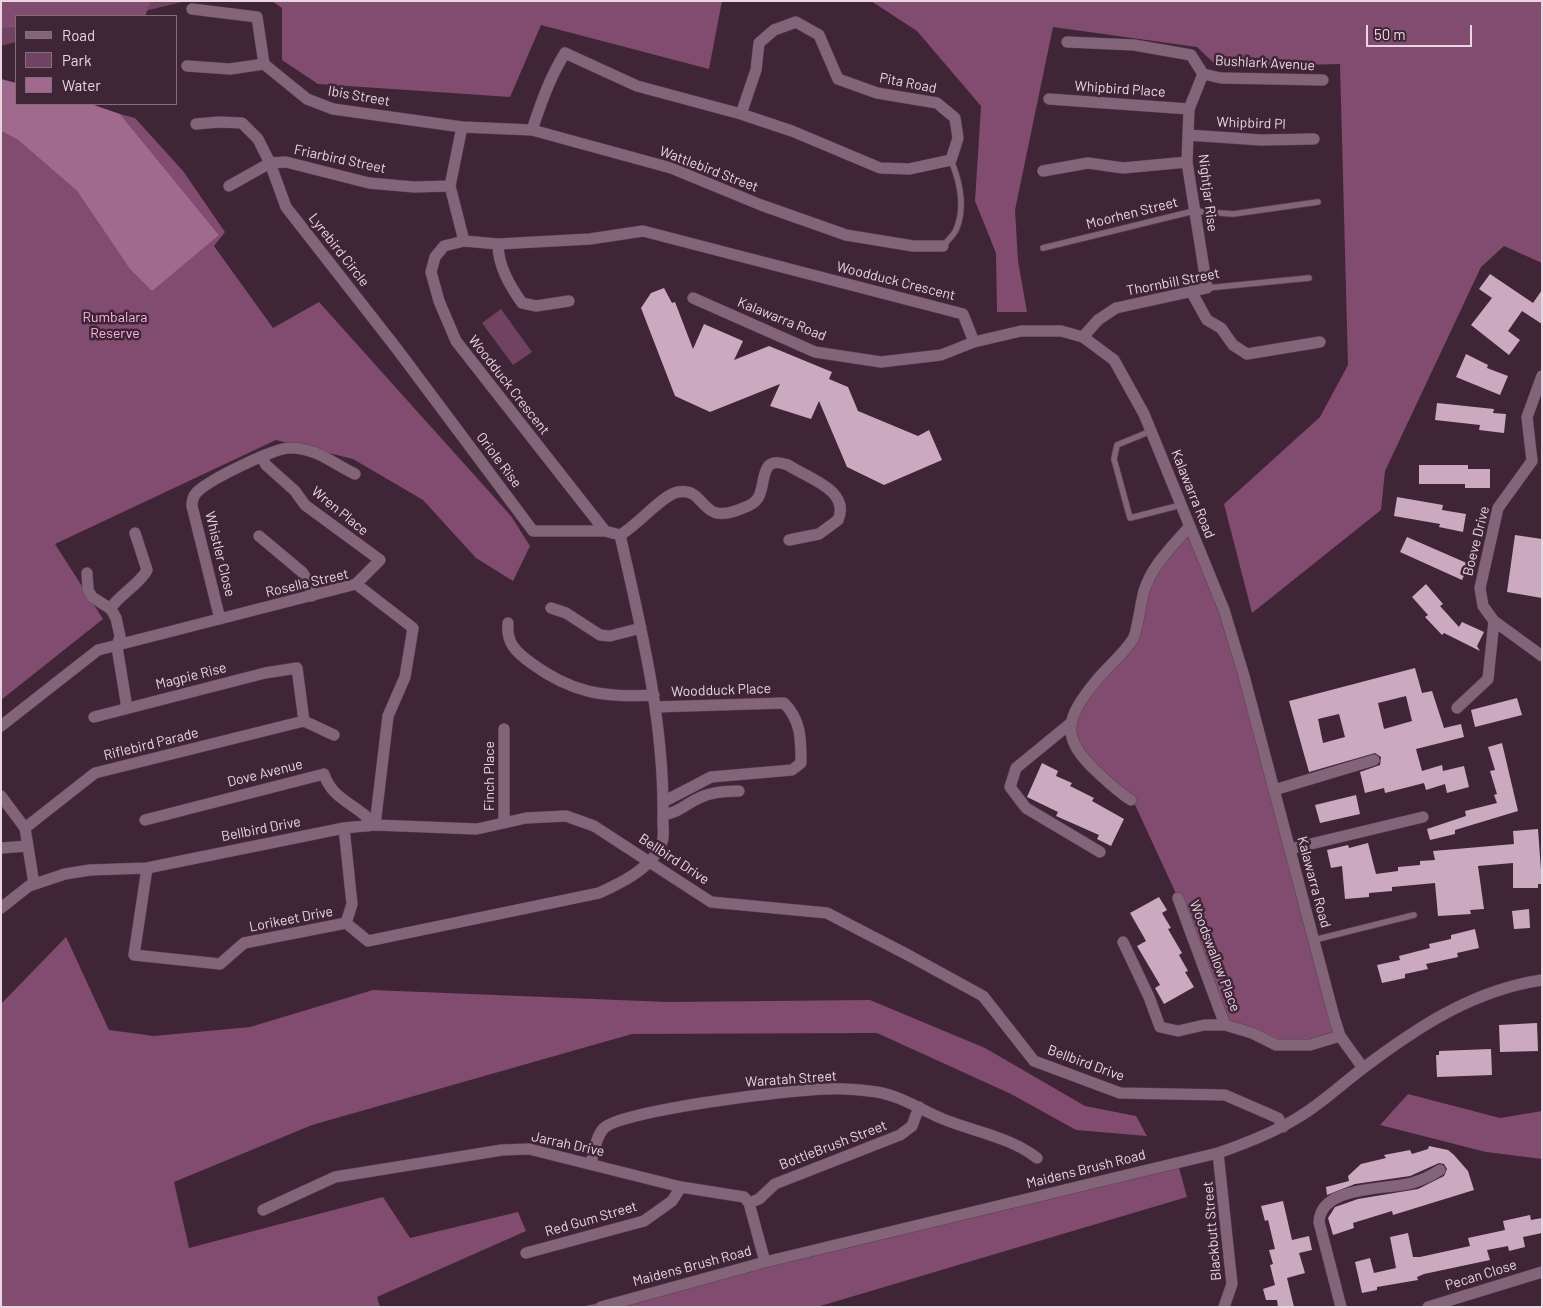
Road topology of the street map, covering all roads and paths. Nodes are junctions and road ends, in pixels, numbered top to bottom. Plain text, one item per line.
1 (192, 9) dead end
2 (1067, 42) dead end
3 (264, 64) junction
4 (188, 66) dead end
5 (1203, 74) junction
6 (1323, 80) dead end
7 (1049, 99) dead end
8 (1189, 109) junction
9 (741, 114) junction
10 (196, 124) dead end
11 (462, 126) junction
12 (532, 130) junction
13 (1188, 135) junction
14 (1314, 138) dead end
15 (951, 160) junction
16 (1187, 162) junction
17 (270, 163) junction
18 (1043, 171) dead end
19 (229, 186) dead end
20 (450, 186) junction
21 (1318, 202) dead end
22 (1194, 211) junction
23 (464, 241) junction
24 (498, 244) junction
25 (942, 246) joint
26 (1043, 248) dead end
27 (1309, 278) dead end
28 (1207, 288) junction
29 (1191, 291) junction
30 (693, 298) dead end
31 (569, 301) dead end
32 (1083, 337) junction
33 (974, 342) junction
34 (1320, 342) dead end
35 (397, 349) joint
36 (1542, 376) edge
37 (1151, 431) junction
38 (262, 457) junction
39 (1537, 463) edge
40 (355, 474) dead end
41 (1181, 505) junction
42 (1189, 527) junction
43 (605, 531) junction
44 (135, 533) dead end
45 (620, 535) junction
46 (259, 536) dead end
47 (789, 540) dead end
48 (87, 573) dead end
49 (356, 584) junction
50 (312, 596) junction
51 (551, 608) dead end
52 (110, 609) junction
53 (220, 619) junction
54 (1494, 621) junction
55 (508, 623) dead end
56 (641, 628) junction
57 (117, 647) junction
58 (1542, 656) edge
59 (654, 695) junction
60 (656, 707) junction
61 (127, 708) junction
62 (1457, 708) dead end
63 (94, 717) dead end
64 (304, 721) junction
65 (1071, 723) junction
66 (1, 726) edge
67 (504, 729) dead end
68 (334, 735) dead end
69 (1374, 760) dead end
70 (738, 790) dead end
71 (1274, 790) junction
72 (1, 796) edge
73 (1131, 800) dead end
74 (663, 802) junction
75 (662, 814) junction
76 (1423, 818) dead end
77 (145, 820) dead end
78 (504, 823) junction
79 (371, 825) junction
80 (25, 828) junction
81 (344, 828) junction
82 (28, 846) junction
83 (1, 848) edge
84 (1290, 849) junction
85 (1100, 852) dead end
86 (650, 861) junction
87 (147, 868) junction
88 (34, 884) junction
89 (1178, 898) dead end
90 (1, 908) edge
91 (1414, 915) dead end
92 (346, 923) junction
93 (1314, 940) junction
94 (1123, 942) dead end
95 (1542, 980) edge
96 (1225, 1025) junction
97 (1340, 1036) junction
98 (1363, 1068) junction
99 (918, 1107) junction
100 (1283, 1127) junction
101 (1218, 1152) junction
102 (1037, 1158) dead end
103 (591, 1163) junction
104 (1440, 1170) dead end
105 (681, 1187) junction
106 (749, 1203) junction
107 (263, 1210) dead end
108 (526, 1253) dead end
109 (765, 1262) junction
110 (1542, 1272) edge
111 (601, 1307) edge
112 (1224, 1307) edge
113 (1341, 1307) edge
114 (1428, 1307) edge

1 - 3 street
2 - 5 street, Bushlark Avenue
3 - 4 street
3 - 11 street, Ibis Street
5 - 6 street, Bushlark Avenue
5 - 8 street, Nightjar Rise
7 - 8 street, Whipbird Place
8 - 13 street, Nightjar Rise
9 - 12 street
9 - 15 street
9 - 15 street, Pita Road
10 - 17 street, Lyrebird Circle
11 - 12 street, Wattlebird Street
11 - 20 street
12 - 25 street, Wattlebird Street
13 - 14 street, Whipbird Pl
13 - 16 street, Nightjar Rise
15 - 25 lane
16 - 18 street
16 - 22 street, Nightjar Rise
17 - 19 street
17 - 20 street, Friarbird Street
17 - 35 street, Lyrebird Circle
20 - 23 street
21 - 22 lane, Moorhen Street
22 - 26 lane, Moorhen Street
22 - 28 street, Nightjar Rise
23 - 24 street, Woodduck Crescent
23 - 43 street, Woodduck Crescent
24 - 31 street
24 - 33 street, Woodduck Crescent
27 - 28 lane, Thornbill Street
28 - 29 street, Thornbill Street
29 - 32 street, Thornbill Street
29 - 34 street
30 - 33 street, Kalawarra Road
32 - 33 street, Kalawarra Road
32 - 37 street, Kalawarra Road
35 - 43 street, Oriole Rise
36 - 39 street, Boeve Drive
37 - 41 street, Kalawarra Road
37 - 41 lane
38 - 40 street, Whistler Close
38 - 49 street, Wren Place
38 - 53 street, Whistler Close
39 - 54 street, Boeve Drive
41 - 42 street, Kalawarra Road
42 - 65 street
42 - 71 street, Kalawarra Road
43 - 45 street
44 - 52 street
45 - 47 street
45 - 56 street
46 - 50 street
48 - 52 street
49 - 50 street, Rosella Street
49 - 79 street, Rosella Street
50 - 53 street, Rosella Street
51 - 56 street
52 - 57 street
53 - 57 street, Rosella Street
54 - 58 street
54 - 62 street
55 - 59 street
56 - 59 street
57 - 61 street
57 - 66 street, Rosella Street
59 - 60 street
60 - 74 street
60 - 74 street, Woodduck Place
61 - 63 street, Magpie Rise
61 - 64 street, Magpie Rise
64 - 68 street
64 - 80 street, Riflebird Parade
65 - 73 street
65 - 85 street
67 - 78 street, Finch Place
69 - 71 street
70 - 75 street
71 - 84 street, Kalawarra Road
72 - 80 street
74 - 75 street
75 - 86 street
76 - 84 street
77 - 79 street, Dove Avenue
78 - 79 street, Bellbird Drive
78 - 86 street, Bellbird Drive
79 - 81 street, Bellbird Drive
80 - 82 street
81 - 87 street, Bellbird Drive
81 - 92 street
82 - 83 street
82 - 88 street
84 - 93 street, Kalawarra Road
86 - 92 street, Lorikeet Drive
86 - 100 street, Bellbird Drive
87 - 88 street, Bellbird Drive
87 - 92 street, Lorikeet Drive
88 - 90 street, Bellbird Drive
89 - 96 street, Woodswallow Place
91 - 93 lane
93 - 97 street, Kalawarra Road
94 - 96 street
95 - 98 street, Maidens Brush Road
96 - 97 street
97 - 98 street, Kalawarra Road
98 - 100 street, Maidens Brush Road
99 - 102 street, Waratah Street
99 - 103 street, Waratah Street
99 - 106 street, BottleBrush Street
100 - 101 street, Maidens Brush Road
101 - 109 street, Maidens Brush Road
101 - 112 street, Blackbutt Street
103 - 105 street, Jarrah Drive
103 - 107 street, Jarrah Drive
104 - 113 street
105 - 106 street, Jarrah Drive
105 - 108 street, Red Gum Street
106 - 109 street
109 - 111 street, Maidens Brush Road
110 - 114 street, Pecan Close

